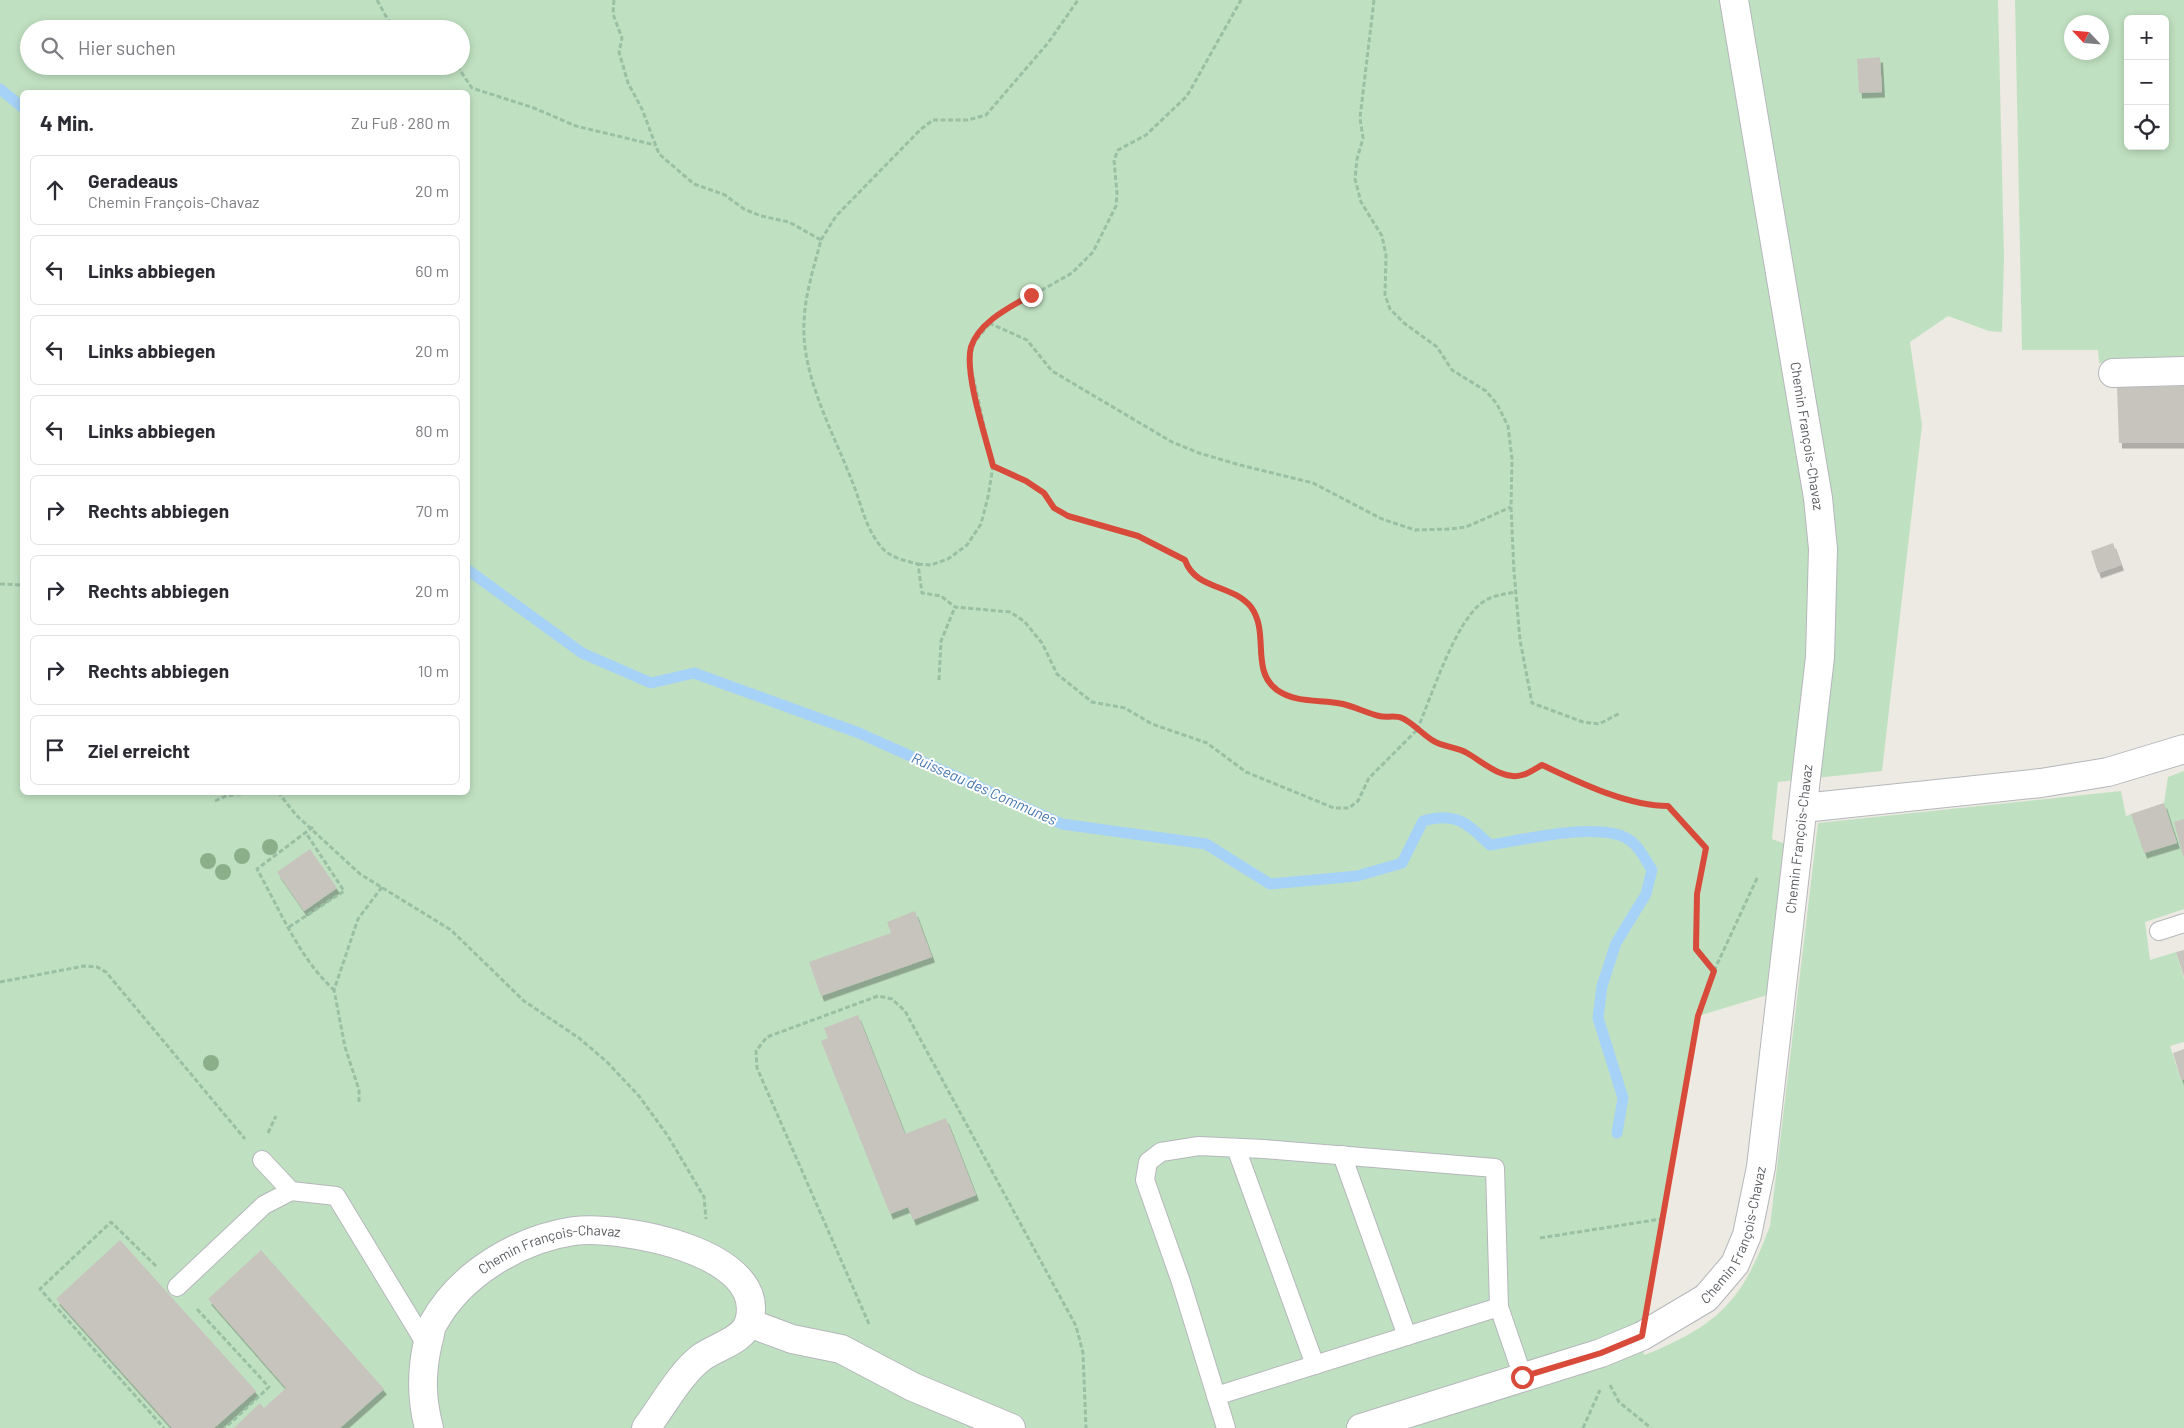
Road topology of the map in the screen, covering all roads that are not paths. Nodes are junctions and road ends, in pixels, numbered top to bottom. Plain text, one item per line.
1 (1734, 0) edge
2 (2184, 371) edge
3 (2113, 373) dead end
4 (2184, 749) edge
5 (1803, 808) junction
6 (2184, 924) edge
7 (2159, 932) dead end
8 (1236, 1148) junction
9 (1342, 1155) junction
10 (262, 1160) road end
11 (291, 1191) junction
12 (177, 1287) road end
13 (1498, 1307) junction
14 (749, 1323) junction
15 (1407, 1336) junction
16 (427, 1346) junction
17 (1315, 1365) junction
18 (1522, 1377) junction
19 (1216, 1396) junction
20 (428, 1428) edge
21 (646, 1428) edge
22 (1011, 1428) edge
23 (1226, 1428) edge
24 (1361, 1428) edge

1 - 5 street, Chemin François-Chavaz
2 - 3 street
4 - 5 street
5 - 18 street, Chemin François-Chavaz
6 - 7 lane
8 - 9 lane
8 - 17 lane
8 - 19 lane
9 - 13 lane
9 - 15 lane
10 - 11 lane
11 - 12 lane
11 - 16 lane
13 - 15 lane
13 - 18 lane
14 - 16 street, Chemin François-Chavaz
14 - 21 street
14 - 22 street
15 - 17 lane
16 - 20 street, Chemin François-Chavaz
17 - 19 lane
18 - 24 street, Chemin François-Chavaz
19 - 23 lane

